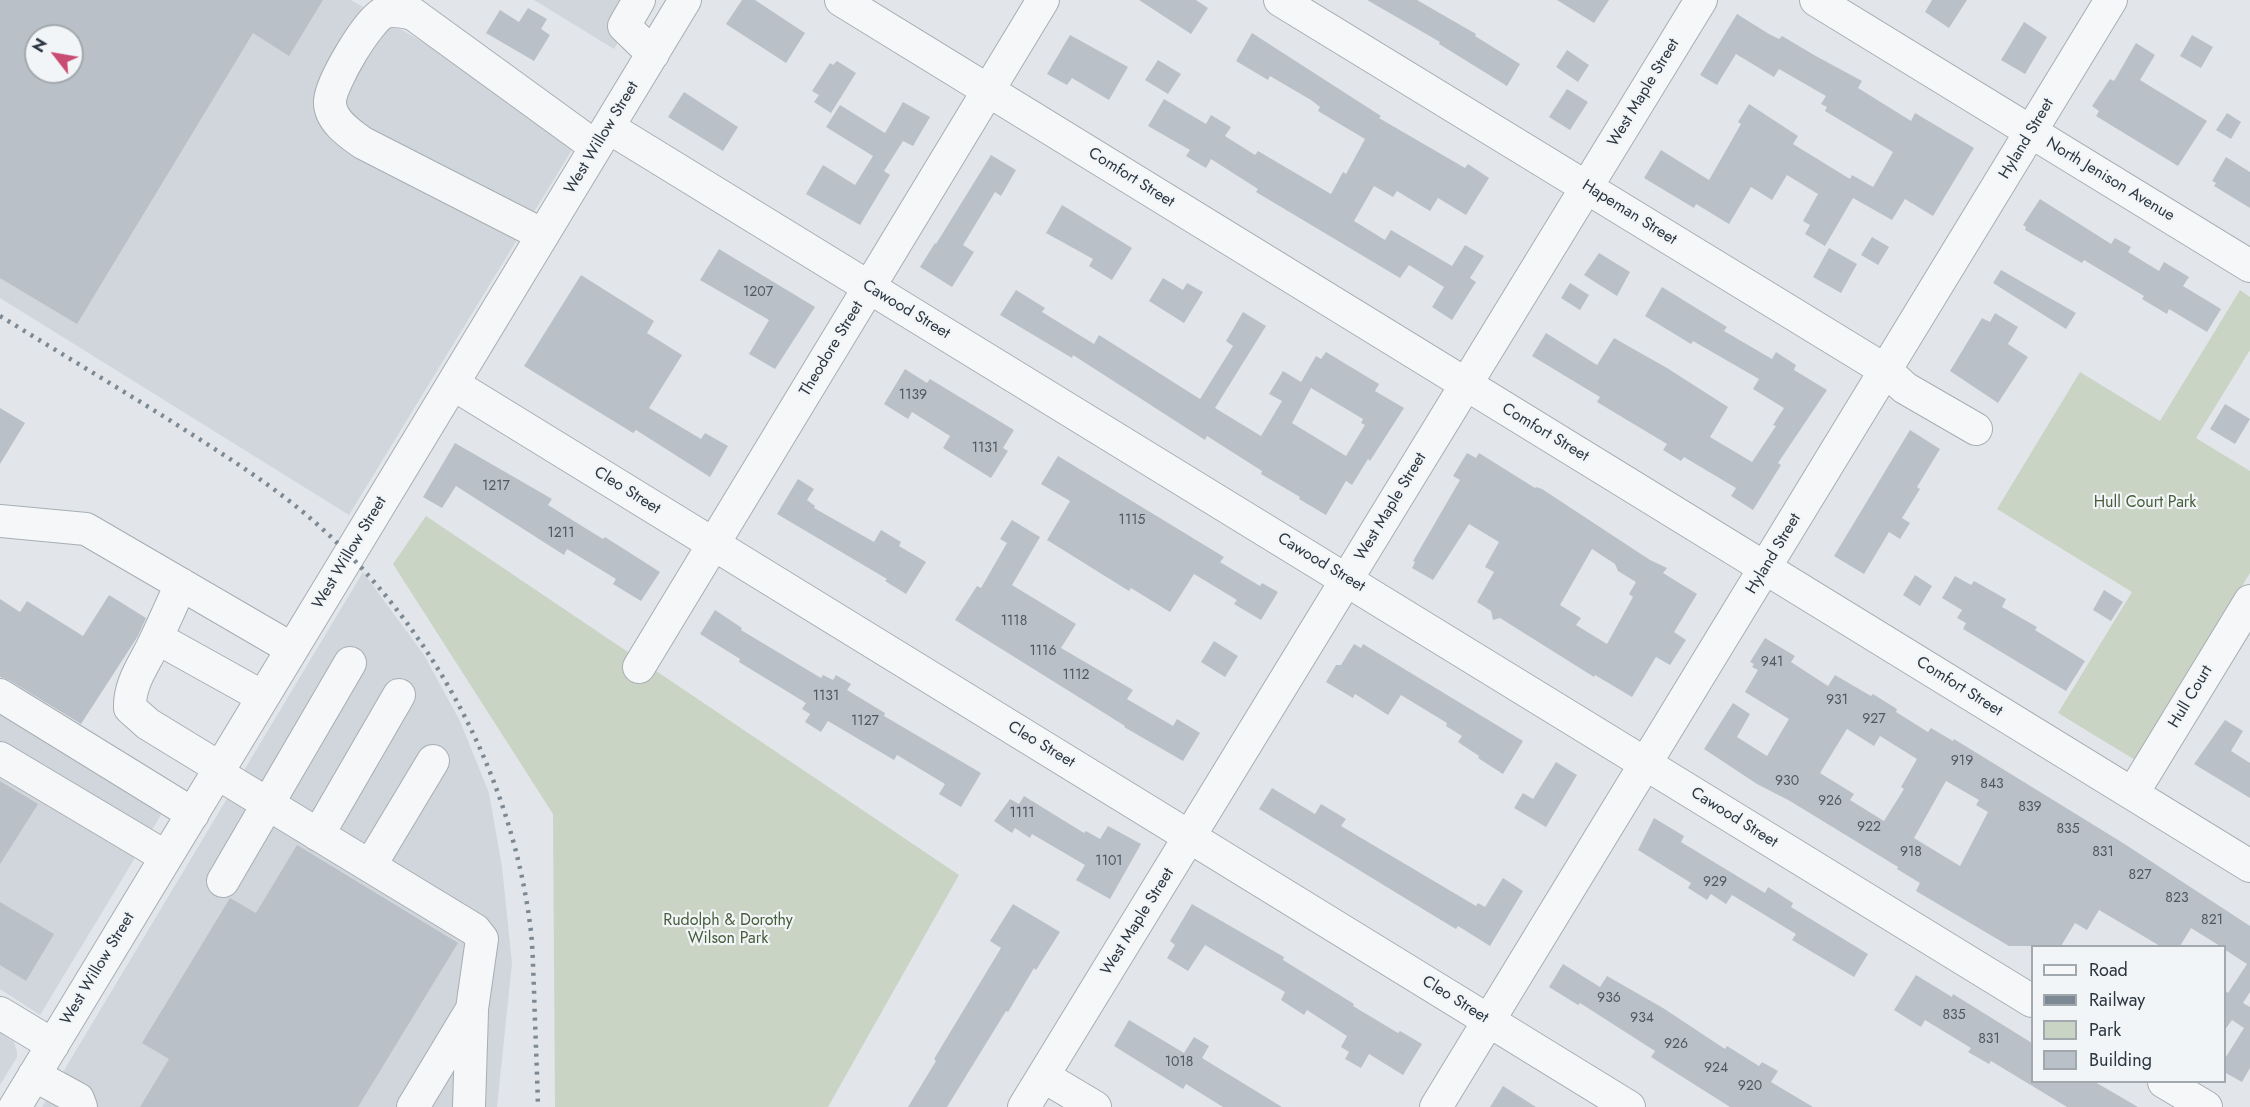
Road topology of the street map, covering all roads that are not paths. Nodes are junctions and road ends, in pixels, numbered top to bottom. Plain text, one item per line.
1 (639, 0) edge
2 (685, 0) edge
3 (841, 0) edge
4 (1043, 0) edge
5 (1280, 0) edge
6 (1701, 0) edge
7 (1816, 0) edge
8 (2111, 0) edge
9 (388, 5) edge
10 (653, 54) junction
11 (988, 90) junction
12 (2031, 132) junction
13 (602, 137) junction
14 (1587, 187) junction
15 (543, 235) junction
16 (2250, 266) edge
17 (870, 287) junction
18 (1885, 370) junction
19 (453, 384) junction
20 (1466, 385) junction
21 (1976, 429) dead end
22 (0, 521) edge
23 (713, 544) junction
24 (1765, 568) junction
25 (1347, 579) junction
26 (181, 584) junction
27 (2250, 601) edge
28 (157, 638) junction
29 (292, 649) junction
30 (350, 663) dead end
31 (639, 667) dead end
32 (0, 695) edge
33 (399, 695) dead end
34 (263, 697) junction
35 (0, 758) edge
36 (433, 761) dead end
37 (1646, 764) junction
38 (219, 771) junction
39 (2133, 793) junction
40 (267, 804) junction
41 (193, 814) junction
42 (318, 835) junction
43 (1191, 836) junction
44 (166, 857) junction
45 (370, 866) junction
46 (2250, 866) edge
47 (223, 881) dead end
48 (2031, 1000) edge
49 (472, 1009) junction
50 (0, 1013) edge
51 (1488, 1020) junction
52 (53, 1045) junction
53 (34, 1075) junction
54 (1043, 1076) junction
55 (2166, 1083) edge
56 (11, 1099) edge
57 (81, 1107) edge
58 (412, 1107) edge
59 (469, 1107) edge
60 (1024, 1107) edge
61 (1095, 1107) edge
62 (1436, 1107) edge
63 (1629, 1107) edge
64 (2206, 1107) edge

1 - 10 street
2 - 10 street, West Willow Street
3 - 11 street, Comfort Street
4 - 11 street, Theodore Street
5 - 14 street, Hapeman Street
6 - 14 street, West Maple Street
7 - 12 street, North Jenison Avenue
8 - 12 street, Hyland Street
9 - 13 street, Cawood Street
9 - 15 street
10 - 13 street, West Willow Street
11 - 17 street, Theodore Street
11 - 20 street, Comfort Street
12 - 16 street, North Jenison Avenue
12 - 18 street, Hyland Street
13 - 15 street, West Willow Street
13 - 17 street, Cawood Street
14 - 18 street, Hapeman Street
14 - 20 street, West Maple Street
15 - 19 street, West Willow Street
17 - 23 street, Theodore Street
17 - 25 street, Cawood Street
18 - 21 street, Hapeman Street
18 - 24 street, Hyland Street
19 - 23 street, Cleo Street
19 - 29 street, West Willow Street
20 - 24 street, Comfort Street
20 - 25 street, West Maple Street
22 - 26 street
23 - 31 street, Theodore Street
23 - 43 street, Cleo Street
24 - 37 street, Hyland Street
24 - 39 street, Comfort Street
25 - 37 street, Cawood Street
25 - 43 street, West Maple Street
26 - 28 street
26 - 29 street
27 - 39 street, Hull Court
28 - 34 street
28 - 38 street
29 - 34 street, West Willow Street
30 - 40 street
32 - 41 street
33 - 42 street
34 - 38 street, West Willow Street
35 - 44 street
36 - 45 street
37 - 48 street, Cawood Street
37 - 51 street, Hyland Street
38 - 40 street
38 - 41 street, West Willow Street
39 - 46 street, Comfort Street
40 - 42 street
40 - 47 street
41 - 44 street, West Willow Street
42 - 45 street
43 - 51 street, Cleo Street
43 - 54 street, West Maple Street
44 - 52 street, West Willow Street
45 - 49 street
49 - 58 street
49 - 59 street
50 - 52 street
51 - 62 street, Hyland Street
51 - 63 street, Cleo Street
52 - 53 street, West Willow Street
53 - 56 street, West Willow Street
53 - 57 street
54 - 60 street, West Maple Street
54 - 61 street
55 - 64 street

